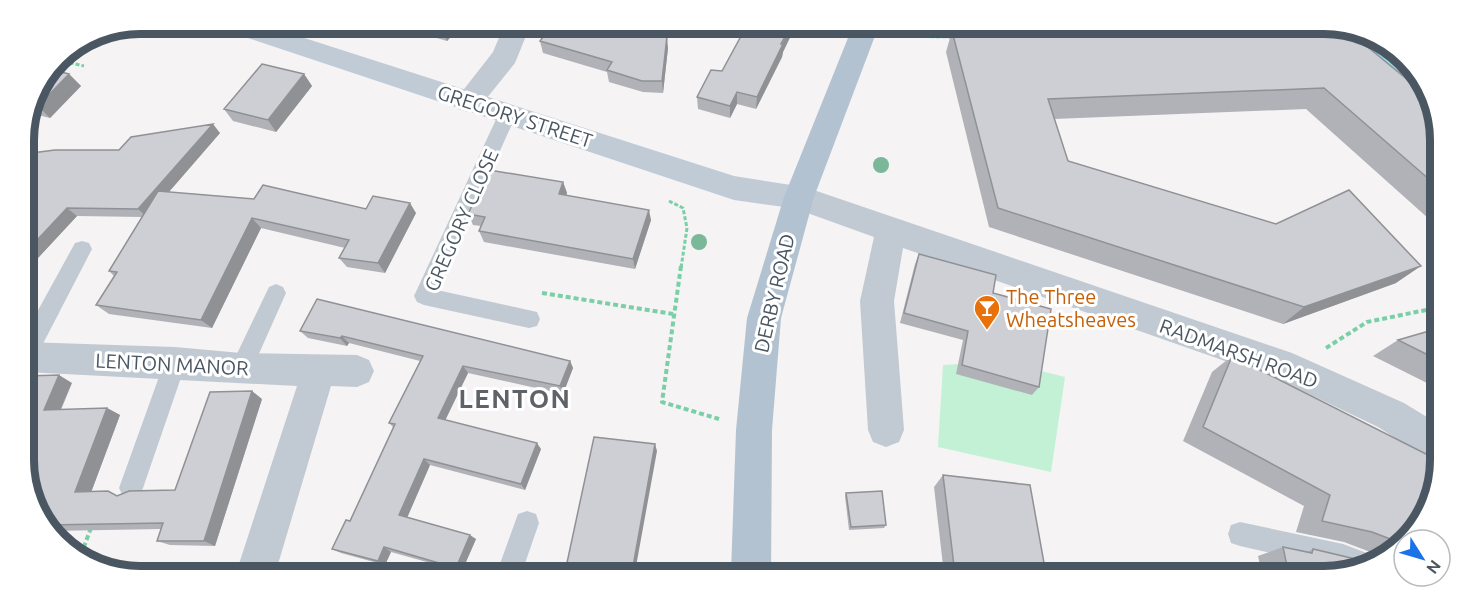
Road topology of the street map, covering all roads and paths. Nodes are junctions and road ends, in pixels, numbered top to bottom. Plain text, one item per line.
1 (263, 34) edge
2 (514, 34) edge
3 (863, 34) edge
4 (902, 34) edge
5 (959, 37) edge
6 (69, 63) edge
7 (84, 66) dead end
8 (468, 102) junction
9 (508, 112) junction
10 (677, 170) junction
11 (799, 197) junction
12 (891, 230) junction
13 (82, 249) dead end
14 (276, 293) dead end
15 (1430, 309) edge
16 (674, 314) junction
17 (530, 319) joint
18 (34, 341) edge
19 (34, 357) edge
20 (175, 363) junction
21 (241, 369) junction
22 (1292, 369) junction
23 (319, 370) junction
24 (357, 371) dead end
25 (686, 410) dead end
26 (886, 430) dead end
27 (1430, 439) edge
28 (131, 488) edge
29 (93, 523) edge
30 (527, 523) dead end
31 (1240, 534) dead end
32 (83, 549) edge
33 (1355, 561) edge
34 (751, 565) edge
35 (258, 566) edge
36 (511, 566) edge

1 - 8 street, GREGORY STREET
2 - 8 street
3 - 11 main road, DERBY ROAD
4 - 5 path
6 - 7 path
8 - 9 street, GREGORY STREET
9 - 10 street, GREGORY STREET
9 - 17 lane, GREGORY CLOSE
10 - 11 street, GREGORY STREET
10 - 16 path
11 - 12 street, RADMARSH ROAD
11 - 34 main road, DERBY ROAD
12 - 22 street, RADMARSH ROAD
12 - 26 street
13 - 18 lane
14 - 21 lane
15 - 22 path
16 - 17 path
16 - 25 path
19 - 20 street, LENTON MANOR
20 - 21 street, LENTON MANOR
20 - 28 lane
21 - 23 street, LENTON MANOR
22 - 27 street, RADMARSH ROAD
23 - 24 street, LENTON MANOR
23 - 35 street
29 - 32 path
30 - 36 lane
31 - 33 lane

